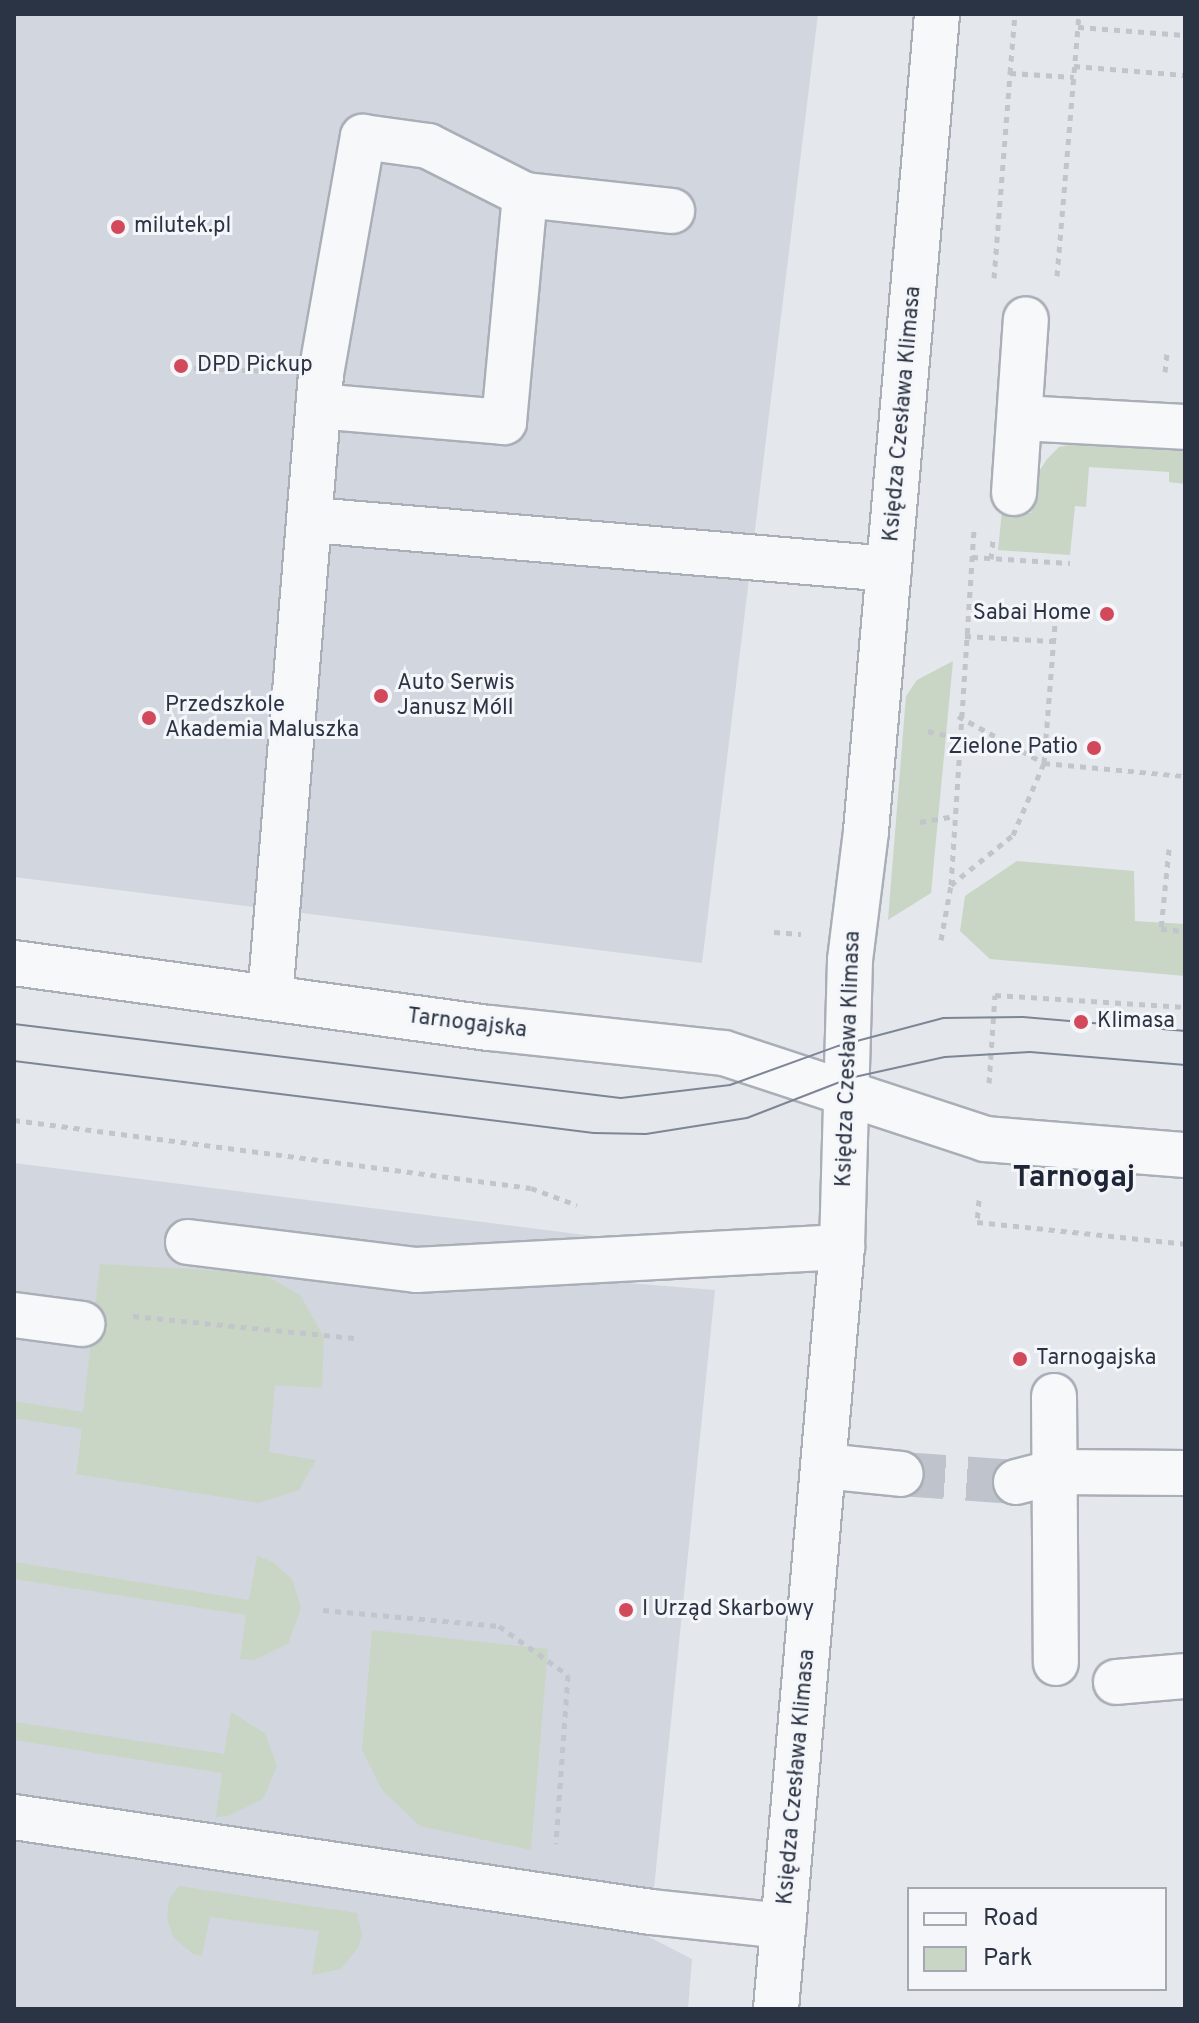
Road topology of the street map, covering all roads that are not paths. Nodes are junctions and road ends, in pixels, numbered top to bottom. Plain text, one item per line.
1 (937, 14) edge
2 (525, 195) junction
3 (672, 211) dead end
4 (1041, 304) road end
5 (320, 390) junction
6 (1020, 418) junction
7 (1185, 427) edge
8 (1014, 493) dead end
9 (312, 520) junction
10 (889, 569) junction
11 (14, 963) edge
12 (270, 998) junction
13 (849, 1091) junction
14 (1185, 1155) edge
15 (188, 1242) dead end
16 (842, 1247) junction
17 (14, 1315) edge
18 (82, 1324) road end
19 (1054, 1396) dead end
20 (824, 1466) junction
21 (1185, 1473) edge
22 (901, 1474) tunnel mouth
23 (1035, 1477) junction
24 (1056, 1663) dead end
25 (1185, 1676) edge
26 (1116, 1682) dead end
27 (14, 1817) edge
28 (783, 1926) junction
29 (776, 2009) edge

1 - 10 street, Księdza Czesława Klimasa
2 - 3 street
2 - 5 street
2 - 5 street
4 - 6 street
5 - 9 street
6 - 7 street
6 - 8 street
9 - 10 street
9 - 12 street
10 - 13 street, Księdza Czesława Klimasa
11 - 12 street, Tarnogajska
12 - 13 street, Tarnogajska
13 - 14 street, Tarnogajska
13 - 16 street, Księdza Czesława Klimasa
15 - 16 street
16 - 20 street, Księdza Czesława Klimasa
17 - 18 street
19 - 23 street
20 - 22 street
20 - 28 street, Księdza Czesława Klimasa
21 - 23 street
23 - 24 street
25 - 26 street
27 - 28 street
28 - 29 street, Księdza Czesława Klimasa

